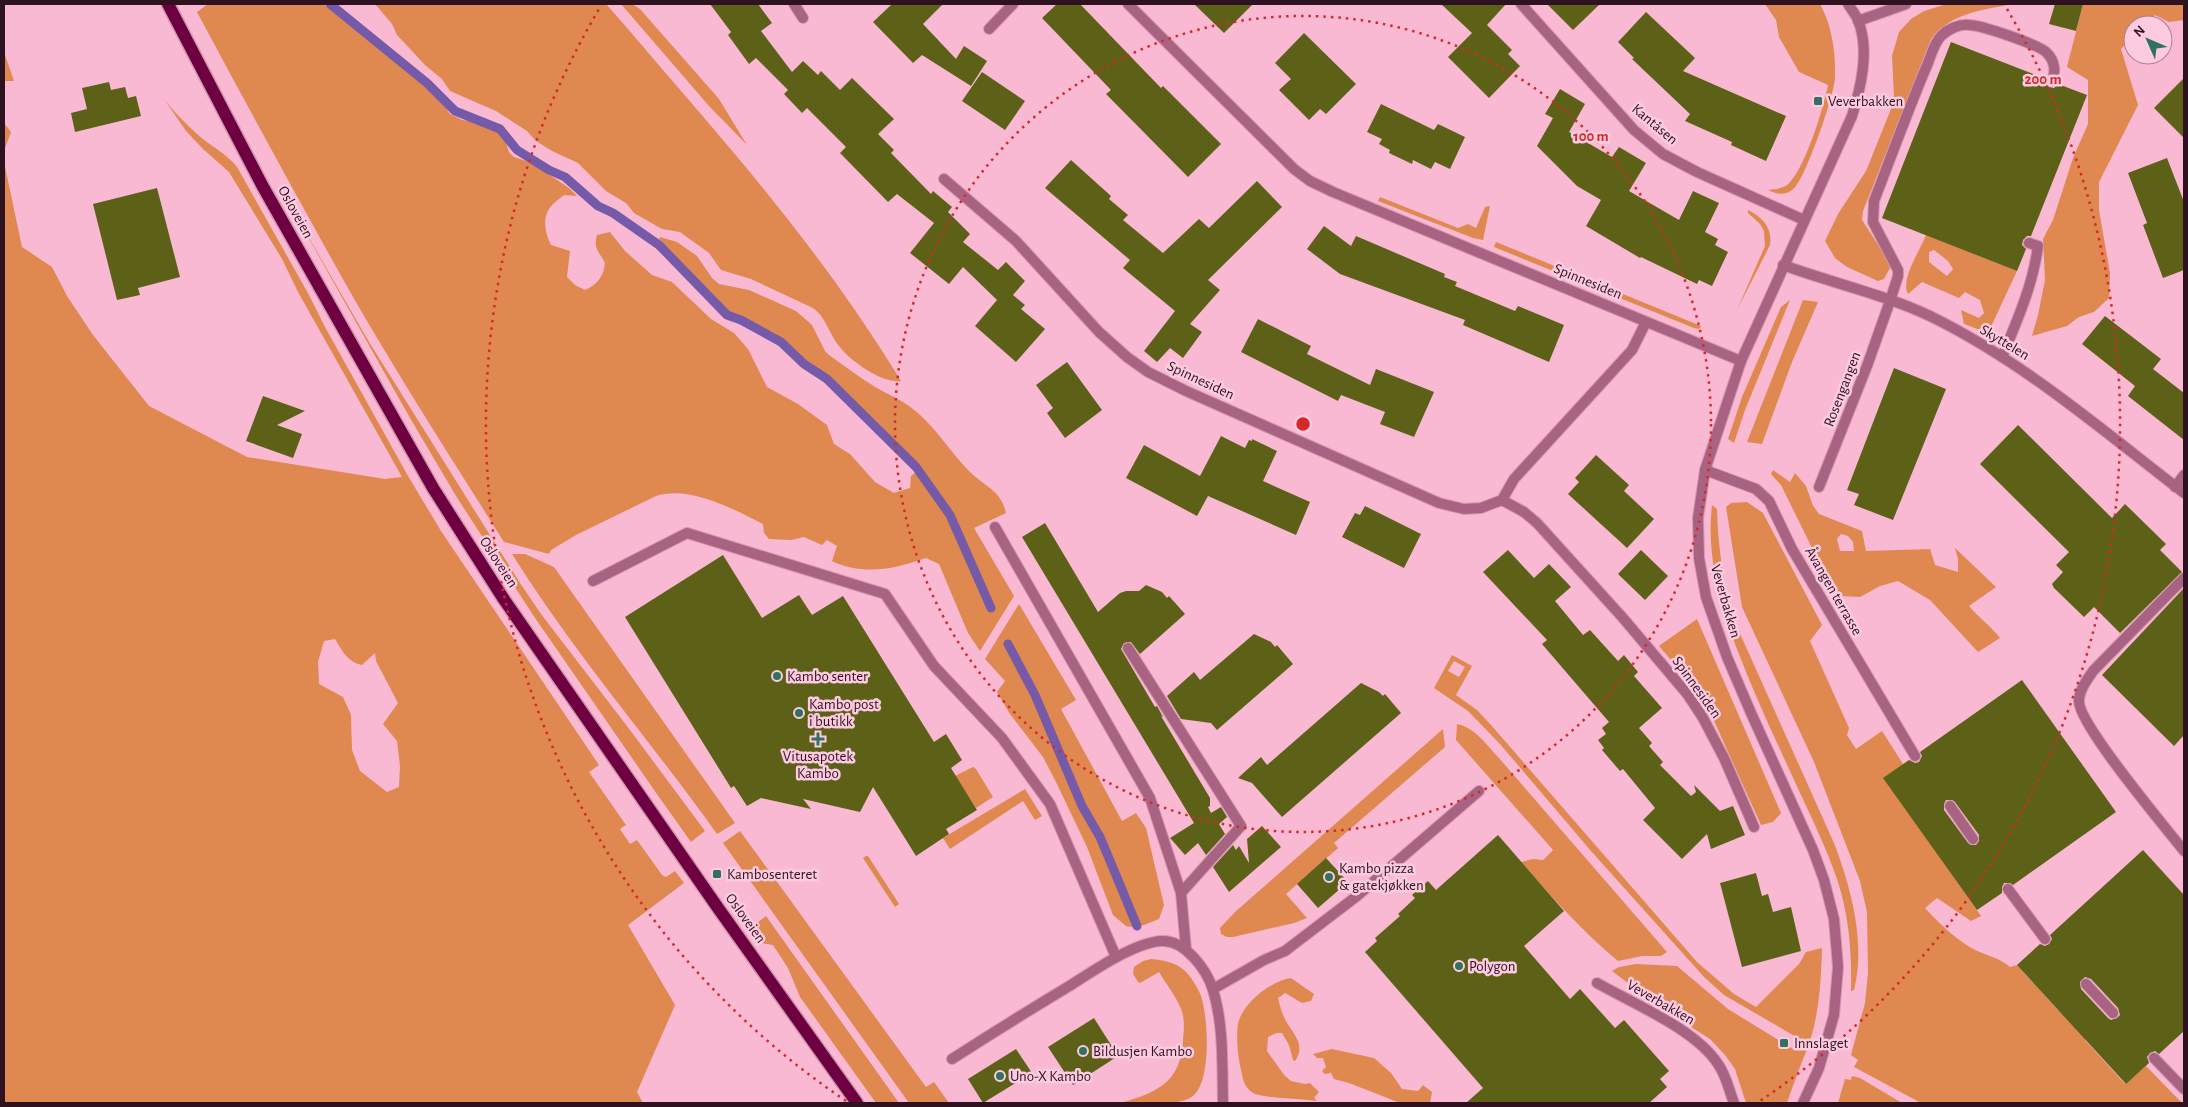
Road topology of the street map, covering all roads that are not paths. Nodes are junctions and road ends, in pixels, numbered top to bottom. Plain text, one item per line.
1 (168, 4) edge
2 (794, 4) edge
3 (1013, 4) edge
4 (1128, 4) edge
5 (1521, 4) edge
6 (1848, 4) edge
7 (1906, 4) edge
8 (803, 18) dead end
9 (1858, 21) junction
10 (989, 29) dead end
11 (2052, 82) dead end
12 (944, 179) dead end
13 (1804, 220) junction
14 (2029, 243) dead end
15 (1783, 265) junction
16 (1890, 301) junction
17 (1646, 322) junction
18 (2002, 356) junction
19 (1741, 361) junction
20 (1705, 470) junction
21 (2184, 475) edge
22 (1819, 487) dead end
23 (2176, 487) junction
24 (2184, 493) edge
25 (1502, 500) junction
26 (995, 527) dead end
27 (2184, 578) edge
28 (593, 581) dead end
29 (1128, 648) dead end
30 (1915, 756) dead end
31 (1479, 791) dead end
32 (1950, 806) dead end
33 (1754, 827) dead end
34 (1973, 839) dead end
35 (2184, 851) edge
36 (2008, 889) dead end
37 (1180, 893) junction
38 (2046, 939) dead end
39 (1186, 950) junction
40 (1116, 957) junction
41 (1597, 983) dead end
42 (2086, 984) dead end
43 (1213, 989) junction
44 (2114, 1013) dead end
45 (2154, 1058) dead end
46 (952, 1059) dead end
47 (2184, 1089) edge
48 (857, 1103) edge
49 (1223, 1103) edge
50 (1734, 1103) edge
51 (1803, 1103) edge

1 - 48 main road, Osloveien
2 - 8 street
3 - 10 street
4 - 17 street, Spinnesiden
5 - 13 street, Kantåsen
6 - 9 street, Veverbakken
7 - 9 street
9 - 13 street, Veverbakken
11 - 16 street, Rosengangen
12 - 25 street, Spinnesiden
13 - 15 street, Veverbakken
14 - 18 street
15 - 16 street, Skyttelen
15 - 19 street, Veverbakken
16 - 18 street, Skyttelen
16 - 22 street, Rosengangen
17 - 19 street, Spinnesiden
17 - 25 street
18 - 23 street, Skyttelen
19 - 20 street, Veverbakken
20 - 30 street, Åvangen terrasse
20 - 51 street, Veverbakken
21 - 23 street
23 - 24 street, Skyttelen
25 - 33 street, Spinnesiden
26 - 37 street
27 - 35 street
28 - 40 street
29 - 37 street
31 - 43 street
32 - 34 street
36 - 38 street
37 - 39 street
39 - 40 street
39 - 43 street
40 - 46 street
41 - 50 street, Veverbakken
42 - 44 street
43 - 49 street
45 - 47 street

